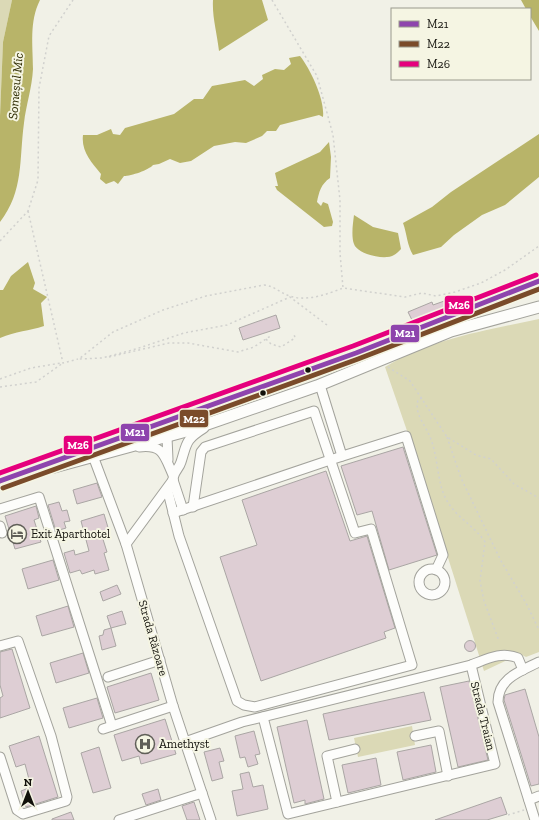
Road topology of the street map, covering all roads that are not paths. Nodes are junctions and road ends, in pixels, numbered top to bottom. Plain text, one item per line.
1 (538, 281) edge
2 (539, 307) edge
3 (320, 385) junction
4 (215, 422) junction
5 (172, 436) junction
6 (125, 448) junction
7 (182, 451) junction
8 (94, 456) junction
9 (342, 456) junction
10 (330, 460) junction
11 (168, 464) junction
12 (173, 477) junction
13 (0, 481) edge
14 (193, 507) junction
15 (0, 509) edge
16 (183, 510) junction
17 (173, 513) junction
18 (126, 544) junction
19 (436, 570) dead end
20 (0, 646) edge
21 (160, 660) junction
22 (539, 662) edge
23 (471, 665) junction
24 (523, 670) junction
25 (108, 677) dead end
26 (173, 706) junction
27 (263, 717) junction
28 (415, 736) dead end
29 (185, 742) junction
30 (355, 749) dead end
31 (0, 756) edge
32 (448, 776) junction
33 (202, 792) junction
34 (539, 796) edge
35 (337, 802) junction
36 (530, 803) junction
37 (119, 820) edge
38 (211, 820) edge
39 (535, 820) edge

1 - 13 main road
2 - 3 main road
3 - 4 main road
3 - 9 street
4 - 5 main road
4 - 7 street
5 - 6 main road
5 - 7 street
5 - 11 street
6 - 8 main road
6 - 11 street
7 - 12 street
8 - 13 main road
8 - 18 street, Strada Răzoare
9 - 10 street
9 - 19 street
10 - 14 street
10 - 14 street
10 - 17 street
11 - 12 street
12 - 16 street
12 - 17 street
12 - 18 street
14 - 16 street
15 - 26 street
16 - 17 street
18 - 21 street, Strada Răzoare
20 - 31 street
21 - 25 street
21 - 26 street, Strada Răzoare
22 - 24 street
23 - 24 street
23 - 27 street, Strada Traian
23 - 32 street, Strada Traian
24 - 36 street
26 - 29 street, Strada Răzoare
27 - 29 street, Strada Traian
27 - 35 street, Strada Traian
28 - 32 street
29 - 33 street, Strada Răzoare
30 - 35 street
32 - 35 street, Strada Traian
33 - 37 street
33 - 38 street, Strada Răzoare
34 - 36 street
36 - 39 street

